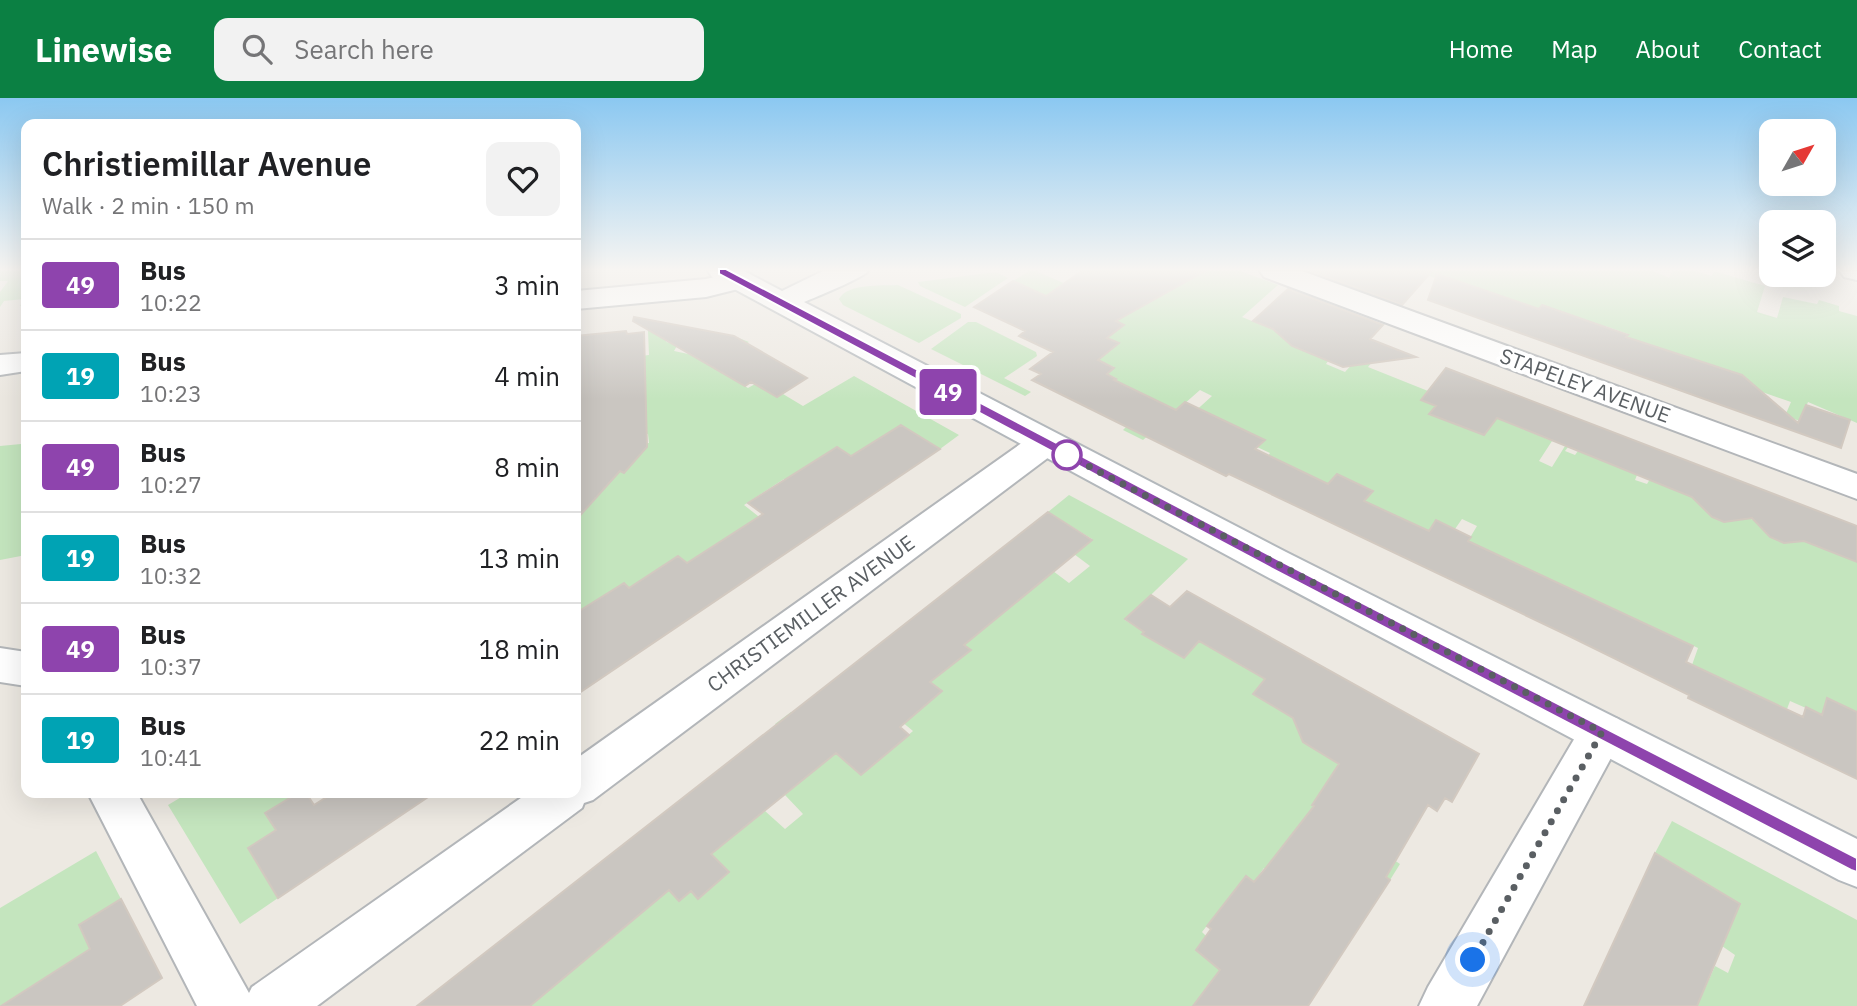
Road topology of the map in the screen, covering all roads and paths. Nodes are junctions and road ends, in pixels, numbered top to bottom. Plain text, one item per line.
1 (821, 313) edge
2 (1388, 313) edge
3 (21, 363) edge
4 (0, 365) edge
5 (1045, 443) junction
6 (1857, 487) edge
7 (0, 665) edge
8 (21, 668) edge
9 (1602, 732) junction
10 (581, 781) edge
11 (115, 798) edge
12 (558, 798) edge
13 (1857, 864) edge
14 (226, 1006) edge
15 (271, 1006) edge
16 (1447, 1006) edge

1 - 5 street
2 - 6 street, STAPELEY AVENUE
3 - 4 street
5 - 9 street
5 - 10 street, CHRISTIEMILLER AVENUE
7 - 8 street
9 - 13 street
9 - 16 street
11 - 14 street
12 - 15 street

